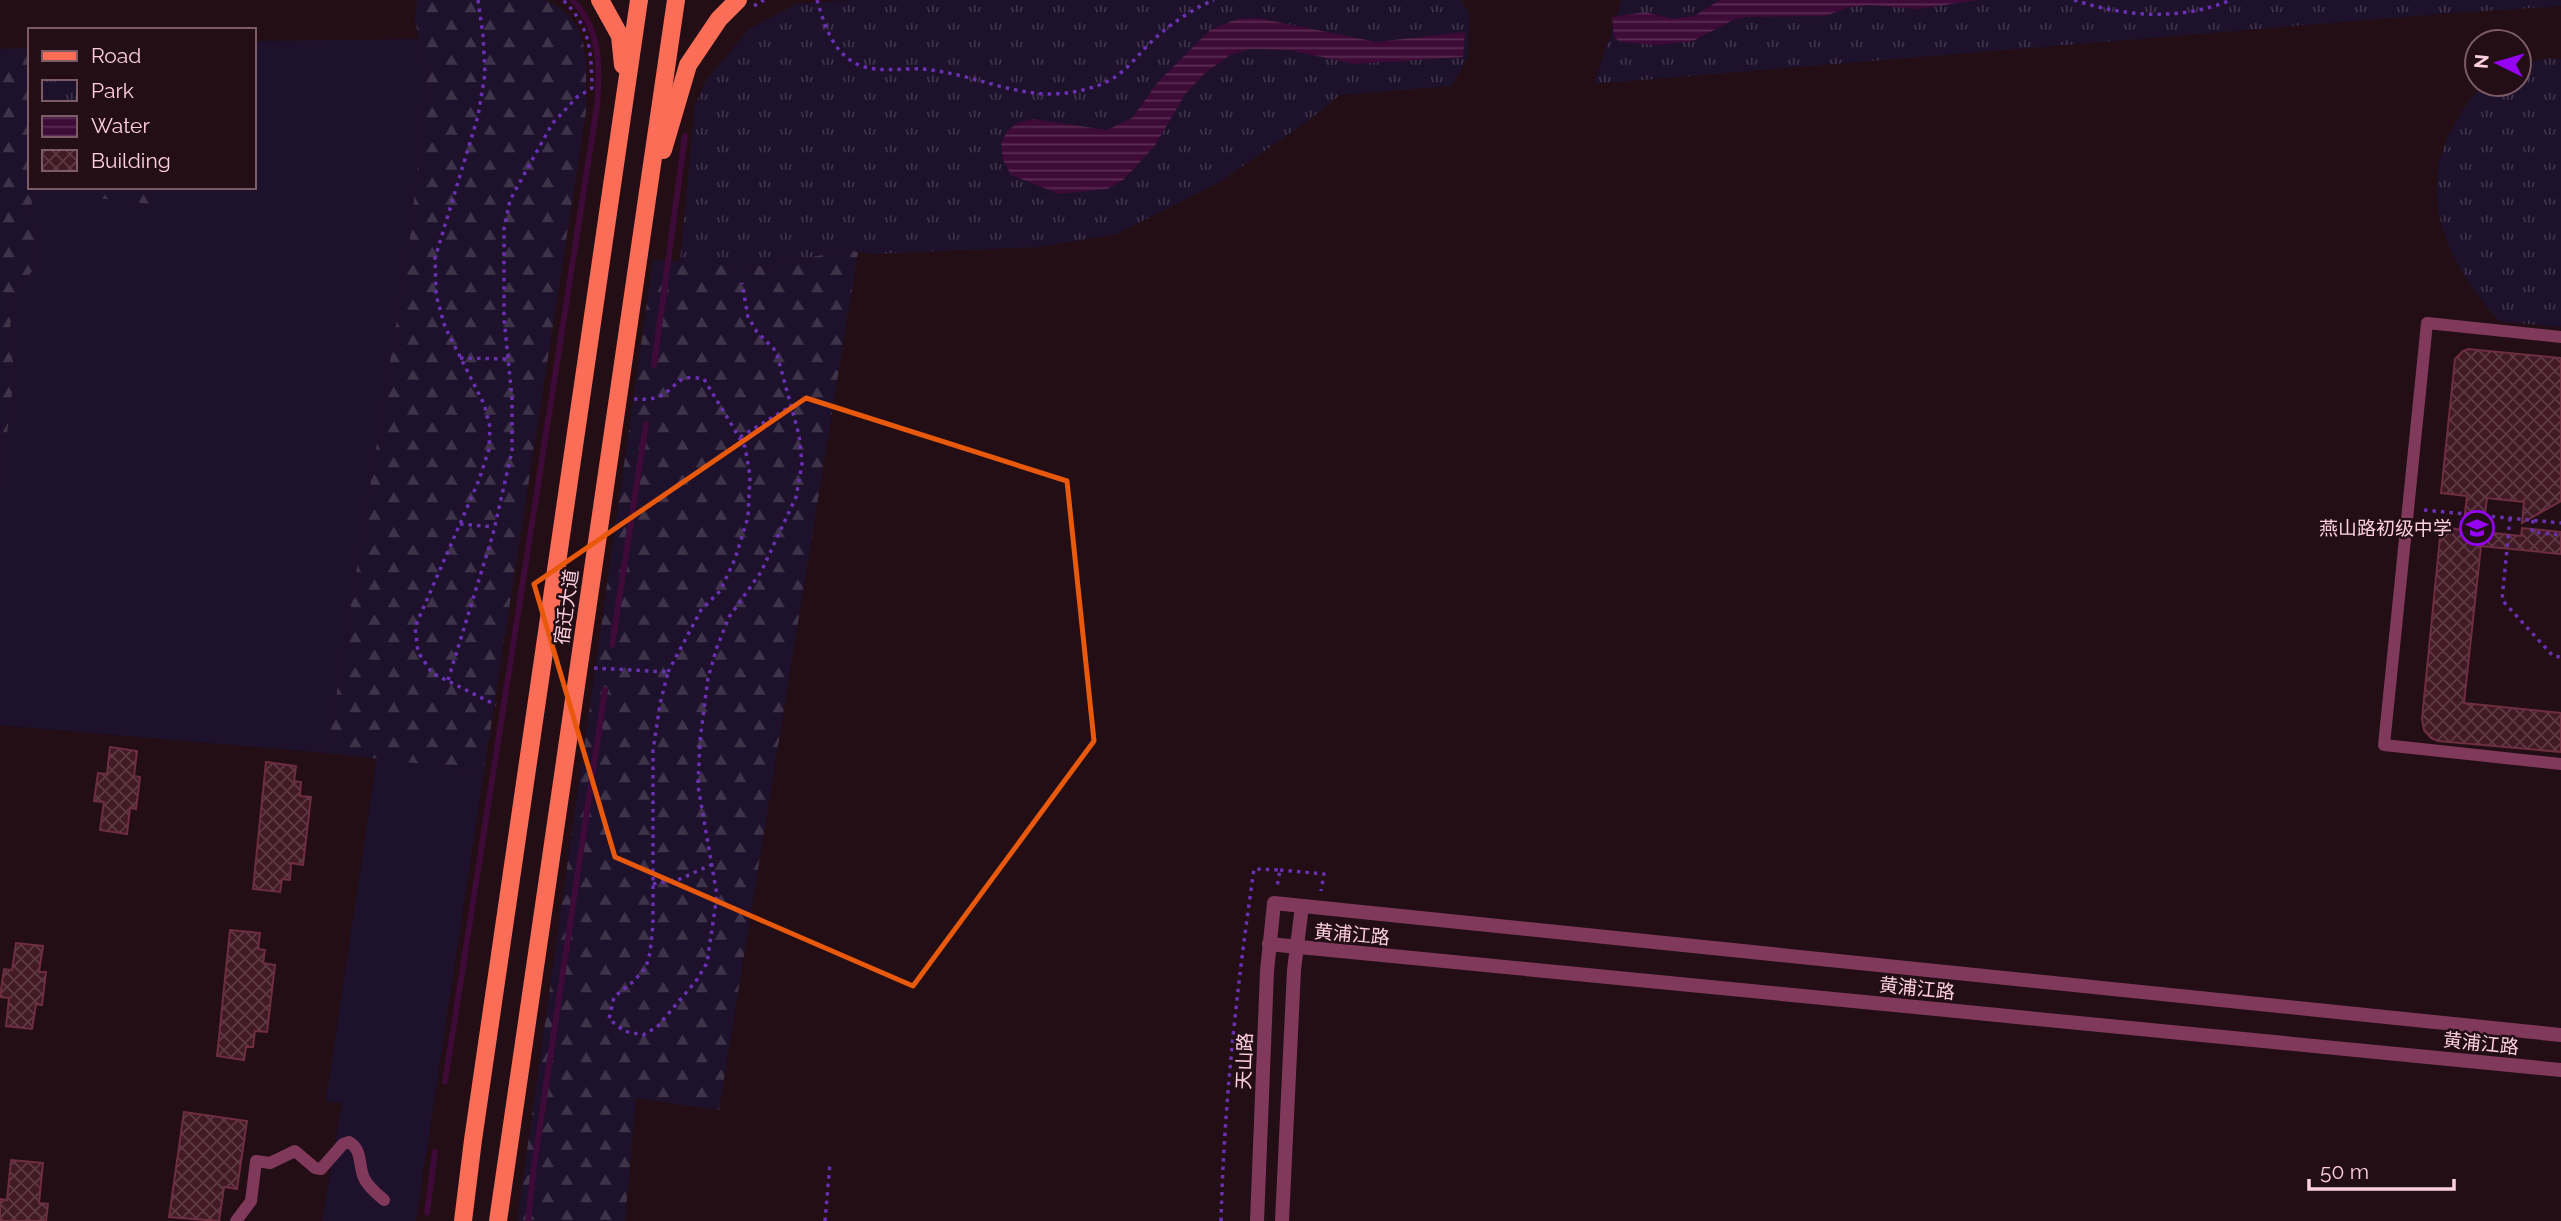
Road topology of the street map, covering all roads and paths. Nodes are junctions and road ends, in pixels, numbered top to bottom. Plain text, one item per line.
1 (478, 0) edge
2 (563, 0) edge
3 (600, 0) edge
4 (639, 0) edge
5 (676, 0) edge
6 (738, 0) edge
7 (817, 0) edge
8 (1214, 0) edge
9 (2074, 0) edge
10 (2231, 0) edge
11 (626, 89) junction
12 (645, 213) junction
13 (742, 283) dead end
14 (2561, 337) edge
15 (460, 358) junction
16 (508, 359) junction
17 (617, 400) junction
18 (791, 406) junction
19 (740, 437) junction
20 (2408, 508) junction
21 (2510, 518) junction
22 (2533, 520) junction
23 (2561, 523) edge
24 (460, 524) junction
25 (494, 527) junction
26 (2561, 536) edge
27 (2561, 657) edge
28 (578, 667) junction
29 (667, 672) junction
30 (448, 680) junction
31 (496, 705) dead end
32 (2561, 764) edge
33 (713, 864) junction
34 (653, 884) junction
35 (1274, 903) junction
36 (1302, 906) junction
37 (1269, 943) junction
38 (1296, 948) junction
39 (2561, 1035) edge
40 (2561, 1070) edge
41 (830, 1163) dead end
42 (384, 1200) dead end
43 (236, 1221) edge
44 (463, 1221) edge
45 (498, 1221) edge
46 (825, 1221) edge
47 (1221, 1221) edge
48 (1257, 1221) edge
49 (1282, 1221) edge

1 - 15 path
2 - 16 path
3 - 11 main road
4 - 11 main road, 宿迁大道
5 - 12 main road, 宿迁大道
6 - 12 main road
7 - 8 path
9 - 10 path
11 - 44 main road, 宿迁大道
12 - 17 main road, 宿迁大道
13 - 18 path
14 - 20 lane
15 - 16 path
15 - 24 path
16 - 25 path
17 - 19 path
17 - 28 main road, 宿迁大道
18 - 19 path
18 - 33 path
19 - 29 path
20 - 21 path
20 - 32 lane
21 - 22 path
21 - 27 path
22 - 23 path
22 - 26 path
24 - 25 path
24 - 30 path
25 - 30 path
28 - 29 path
28 - 45 main road, 宿迁大道
29 - 34 path
30 - 31 path
33 - 34 path
33 - 34 path
35 - 36 street, 黄浦江路
35 - 37 street, 天山路
35 - 47 path
36 - 38 street
36 - 39 street, 黄浦江路
37 - 38 street, 黄浦江路
37 - 48 street, 天山路
38 - 40 street, 黄浦江路
38 - 49 street
41 - 46 path
42 - 43 lane

